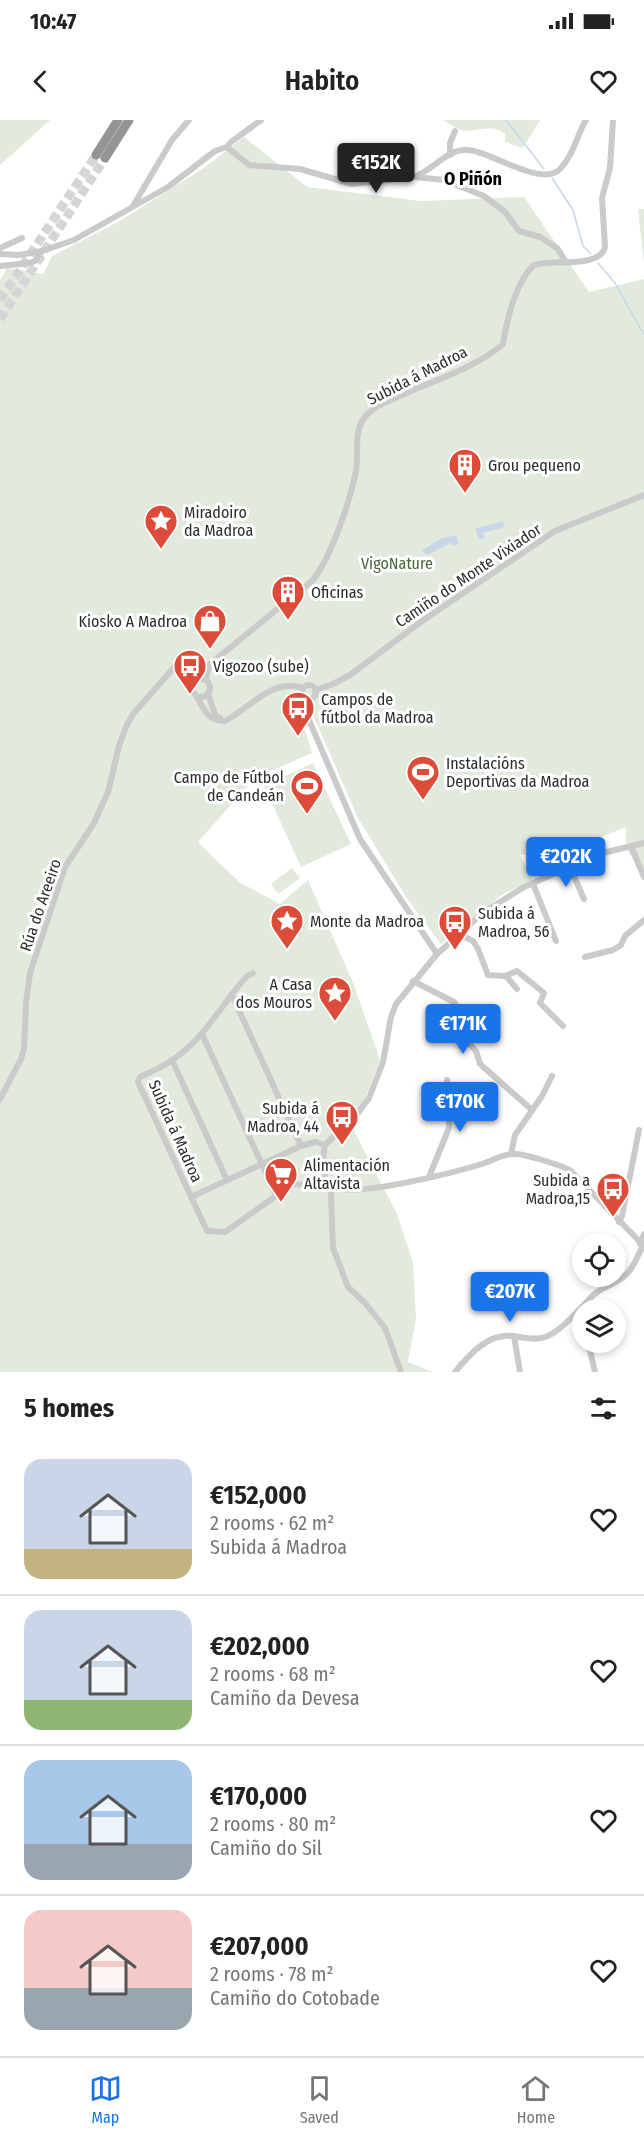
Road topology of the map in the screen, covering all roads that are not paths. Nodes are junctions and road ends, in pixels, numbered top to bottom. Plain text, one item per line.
1 (118, 120) edge
2 (129, 120) edge
3 (189, 120) edge
4 (261, 120) edge
5 (586, 120) edge
6 (614, 120) edge
7 (455, 131) dead end
8 (227, 147) junction
9 (450, 155) junction
10 (414, 177) junction
11 (133, 207) junction
12 (22, 238) dead end
13 (0, 248) edge
14 (42, 251) junction
15 (0, 254) edge
16 (566, 262) junction
17 (0, 266) edge
18 (644, 495) edge
19 (171, 669) junction
20 (204, 680) junction
21 (192, 687) junction
22 (303, 688) junction
23 (315, 690) junction
24 (208, 693) junction
25 (196, 695) junction
26 (307, 698) junction
27 (230, 719) junction
28 (644, 843) edge
29 (631, 846) junction
30 (570, 867) junction
31 (644, 877) edge
32 (533, 884) junction
33 (584, 899) dead end
34 (644, 920) edge
35 (459, 934) junction
36 (556, 942) dead end
37 (437, 954) junction
38 (585, 957) dead end
39 (253, 973) dead end
40 (506, 976) junction
41 (413, 981) junction
42 (517, 989) dead end
43 (232, 995) junction
44 (563, 1026) dead end
45 (202, 1034) junction
46 (172, 1060) junction
47 (552, 1076) dead end
48 (447, 1080) dead end
49 (0, 1099) edge
50 (532, 1110) junction
51 (639, 1130) dead end
52 (325, 1145) junction
53 (301, 1146) junction
54 (511, 1154) junction
55 (262, 1164) junction
56 (429, 1177) junction
57 (227, 1180) junction
58 (333, 1187) junction
59 (276, 1195) junction
60 (191, 1197) junction
61 (619, 1222) junction
62 (644, 1234) edge
63 (642, 1245) edge
64 (591, 1299) edge
65 (572, 1318) edge
66 (514, 1336) junction
67 (591, 1353) edge
68 (401, 1372) edge
69 (455, 1372) edge
70 (520, 1372) edge
71 (595, 1372) edge

1 - 2 highway
3 - 11 street
4 - 8 street
5 - 9 street
6 - 16 street, Subida á Madroa
7 - 9 street
8 - 10 street
8 - 11 street
9 - 10 street
10 - 16 street
11 - 14 street
12 - 13 street
14 - 15 street
14 - 17 street
16 - 20 street, Subida á Madroa
18 - 23 street, Camiño do Monte Vixiador
19 - 20 street
19 - 21 street
19 - 49 street, Rúa do Areeiro
20 - 21 street
20 - 24 street
21 - 25 street
22 - 23 street
22 - 26 street
22 - 27 street
23 - 26 street
24 - 25 street
24 - 27 street
25 - 27 street
26 - 37 street
28 - 29 street
29 - 30 street
29 - 31 street
30 - 32 street
30 - 33 street
32 - 35 street
32 - 36 street
34 - 38 street
35 - 37 street
35 - 40 street
37 - 41 street
39 - 43 street, Subida á Madroa
40 - 42 street
40 - 44 street
41 - 50 street
41 - 52 street
43 - 45 street, Subida á Madroa
43 - 53 street
45 - 46 street, Subida á Madroa
45 - 55 street
46 - 57 street, Subida á Madroa
46 - 60 street, Subida á Madroa
47 - 50 street
48 - 56 street
50 - 54 street
51 - 61 street
52 - 53 street, Subida á Madroa
52 - 58 street
53 - 55 street, Subida á Madroa
54 - 56 street, Subida á Madroa
54 - 61 street
55 - 57 street, Subida á Madroa
55 - 59 street
56 - 58 street, Subida á Madroa
57 - 60 street, Subida á Madroa
58 - 59 street, Subida á Madroa
58 - 68 street
59 - 60 street, Subida á Madroa
61 - 63 street
62 - 63 street
63 - 64 street
65 - 66 street
66 - 69 street
66 - 70 street
67 - 71 street

